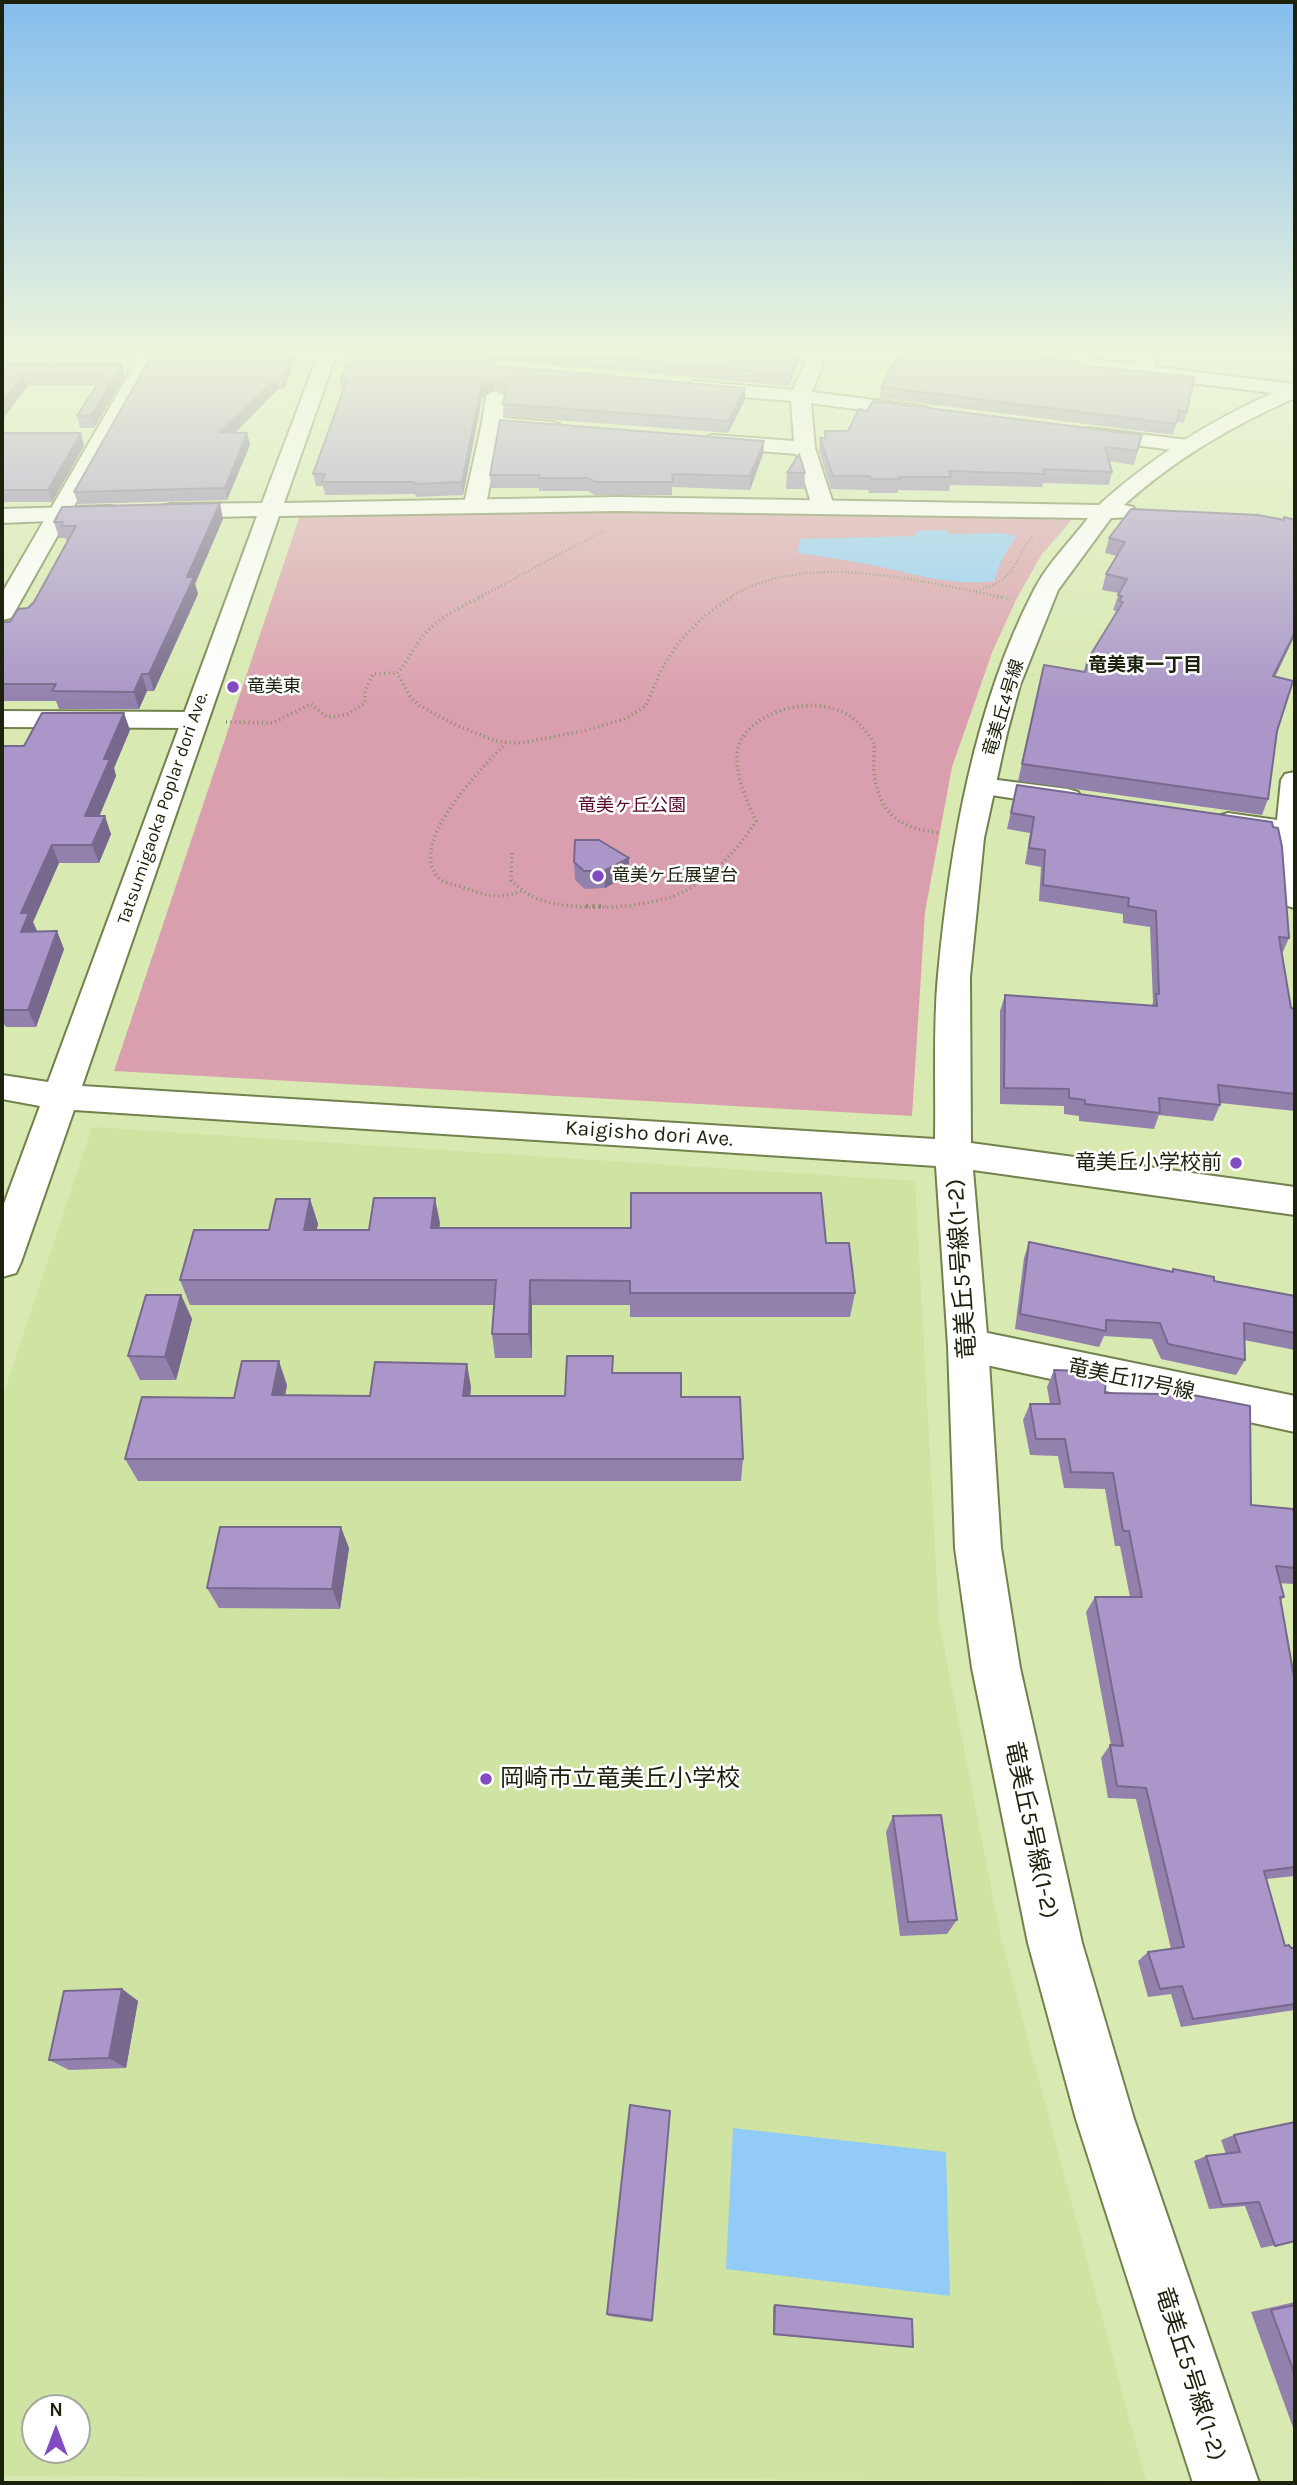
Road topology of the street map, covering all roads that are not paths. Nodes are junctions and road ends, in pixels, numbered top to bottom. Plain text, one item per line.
1 (84, 471) edge
2 (286, 471) edge
3 (482, 471) edge
4 (812, 471) edge
5 (1151, 471) edge
6 (475, 504) junction
7 (822, 506) junction
8 (273, 508) junction
9 (1105, 511) junction
10 (127, 512) edge
11 (153, 512) edge
12 (1146, 513) edge
13 (60, 514) junction
14 (2, 516) edge
15 (3, 608) edge
16 (2, 719) edge
17 (194, 720) junction
18 (1295, 780) edge
19 (982, 786) junction
20 (1089, 802) edge
21 (1197, 817) edge
22 (1293, 831) edge
23 (1295, 898) edge
24 (2, 1087) edge
25 (62, 1097) junction
26 (953, 1154) junction
27 (1295, 1201) edge
28 (2, 1262) edge
29 (968, 1346) junction
30 (1295, 1414) edge
31 (1226, 2483) edge

1 - 13 street
2 - 8 street, Tatsumigaoka Poplar dori Ave.
3 - 6 street
4 - 7 street
5 - 9 street, 竜美丘4号線
6 - 7 street
6 - 8 street
7 - 9 street
8 - 11 street
8 - 17 street, Tatsumigaoka Poplar dori Ave.
9 - 12 street
9 - 19 street, 竜美丘4号線
10 - 13 street
13 - 14 street
13 - 15 street
16 - 17 street
17 - 25 street, Tatsumigaoka Poplar dori Ave.
18 - 22 street
19 - 20 street
19 - 26 street, 竜美丘4号線
21 - 22 street
22 - 23 street
24 - 25 street, Kaigisho dori Ave.
25 - 26 street, Kaigisho dori Ave.
25 - 28 street, Tatsumigaoka Poplar dori Ave.
26 - 27 street, Kaigisho dori Ave.
26 - 29 street, 竜美丘5号線(1-2)
29 - 30 street, 竜美丘117号線
29 - 31 street, 竜美丘5号線(1-2)

